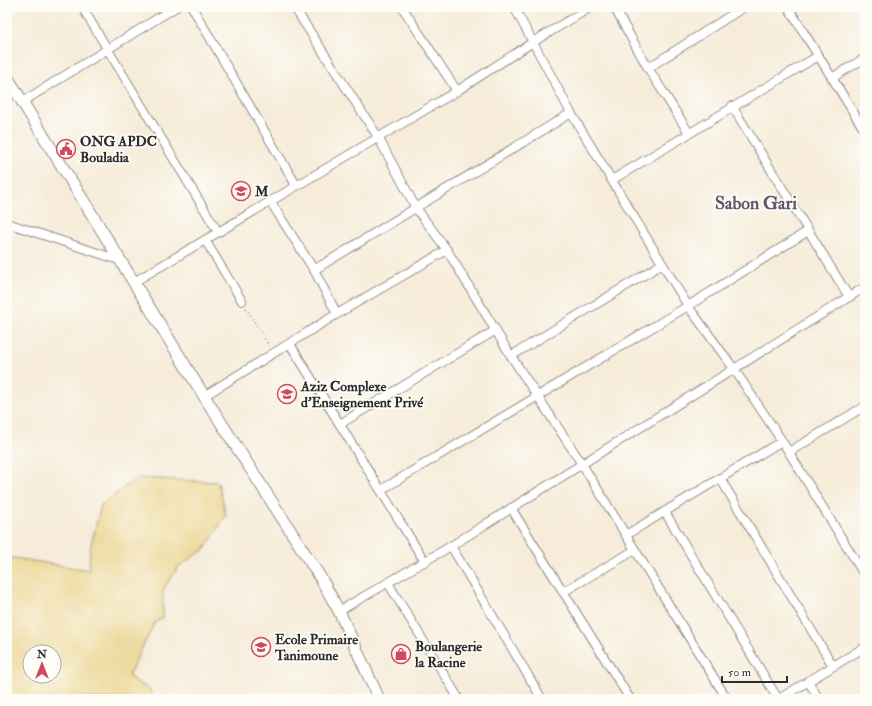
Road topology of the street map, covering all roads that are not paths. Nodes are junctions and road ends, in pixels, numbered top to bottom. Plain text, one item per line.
1 (82, 7) edge
2 (176, 7) edge
3 (192, 7) edge
4 (294, 7) edge
5 (402, 7) edge
6 (514, 7) edge
7 (592, 7) edge
8 (614, 7) edge
9 (744, 7) edge
10 (788, 7) edge
11 (533, 42) junction
12 (108, 49) junction
13 (818, 56) junction
14 (865, 58) edge
15 (648, 68) junction
16 (7, 77) edge
17 (832, 78) junction
18 (457, 91) junction
19 (22, 102) junction
20 (732, 106) junction
21 (571, 114) junction
22 (865, 132) edge
23 (689, 133) junction
24 (378, 137) junction
25 (612, 180) junction
26 (296, 185) junction
27 (270, 201) junction
28 (416, 208) junction
29 (7, 223) edge
30 (808, 231) junction
31 (218, 232) junction
32 (205, 240) junction
33 (447, 250) junction
34 (122, 262) junction
35 (662, 264) junction
36 (314, 270) junction
37 (134, 282) junction
38 (865, 287) edge
39 (850, 297) junction
40 (242, 301) road end
41 (688, 306) junction
42 (336, 314) junction
43 (496, 330) junction
44 (290, 344) junction
45 (511, 356) junction
46 (734, 369) junction
47 (204, 396) junction
48 (538, 396) junction
49 (865, 406) edge
50 (340, 424) junction
51 (782, 441) junction
52 (789, 452) junction
53 (582, 464) junction
54 (720, 478) junction
55 (381, 490) junction
56 (511, 508) junction
57 (665, 512) junction
58 (626, 535) junction
59 (451, 546) junction
60 (635, 550) junction
61 (425, 562) junction
62 (865, 576) edge
63 (388, 583) junction
64 (564, 592) junction
65 (339, 611) junction
66 (865, 647) edge
67 (833, 666) junction
68 (808, 681) junction
69 (628, 698) edge
70 (379, 699) edge
71 (459, 699) edge
72 (542, 699) edge
73 (727, 699) edge
74 (779, 699) edge
75 (819, 699) edge

1 - 12 street
2 - 12 street
3 - 26 street
4 - 24 street
5 - 18 street
6 - 11 street
7 - 11 street
8 - 15 street
9 - 15 street
10 - 13 street
11 - 18 street
11 - 21 street
12 - 19 street
12 - 31 street
13 - 17 street
13 - 20 street
14 - 17 street
15 - 23 street
16 - 19 street
17 - 22 street
18 - 24 street
19 - 34 street
20 - 23 street
20 - 30 street
21 - 25 street
21 - 28 street
23 - 25 street
24 - 26 street
24 - 28 street
25 - 35 street
26 - 27 street
27 - 31 street
27 - 36 street
28 - 33 street
28 - 36 street
29 - 34 street
30 - 39 street
30 - 41 street
31 - 32 street
32 - 37 street
32 - 40 street
33 - 42 street
33 - 43 street
34 - 37 street
35 - 41 street
35 - 45 street
36 - 42 street
37 - 47 street
38 - 39 street
39 - 46 street
41 - 46 street
41 - 48 street
42 - 44 street
43 - 45 street
43 - 50 street
44 - 47 street
44 - 50 street
45 - 48 street
46 - 51 street
46 - 53 street
47 - 65 street
48 - 53 street
48 - 55 street
49 - 52 street
50 - 55 street
51 - 52 street
51 - 54 street
52 - 62 street
53 - 56 street
53 - 58 street
54 - 57 street
54 - 67 street
55 - 61 street
56 - 59 street
56 - 64 street
57 - 58 street
57 - 74 street
58 - 60 street
59 - 61 street
59 - 72 street
60 - 64 street
60 - 73 street
61 - 63 street
63 - 65 street
63 - 71 street
64 - 69 street
65 - 70 street
66 - 67 street
67 - 68 street
68 - 74 street
68 - 75 street

